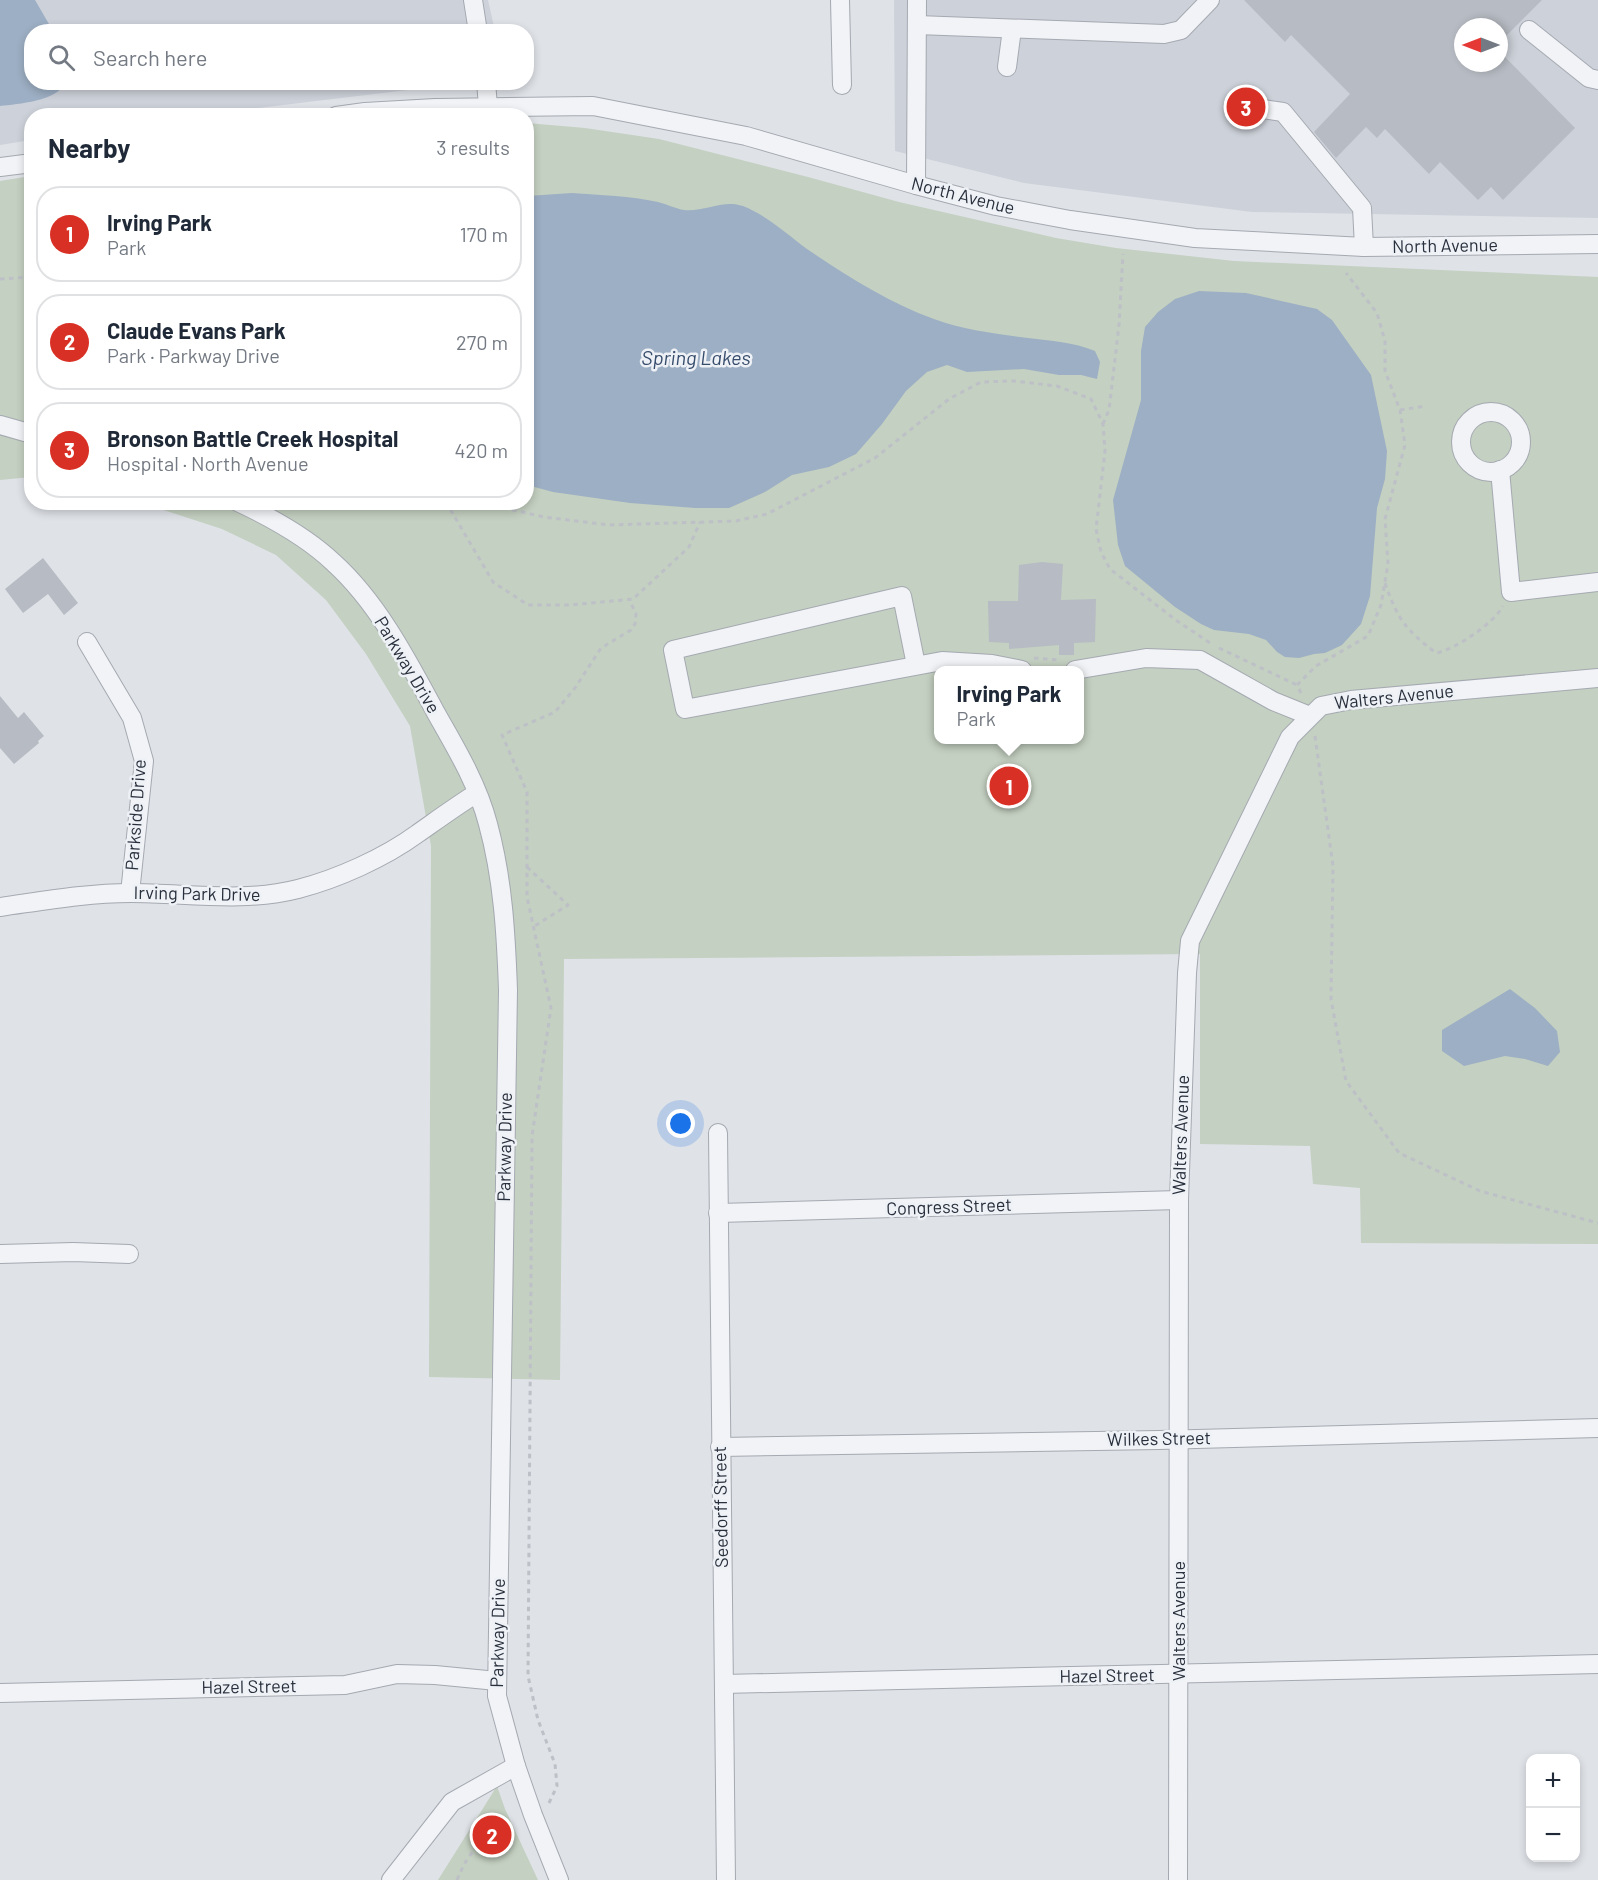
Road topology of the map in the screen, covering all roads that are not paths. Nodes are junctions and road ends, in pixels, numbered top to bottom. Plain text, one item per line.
1 (473, 0) edge
2 (840, 0) edge
3 (917, 0) edge
4 (1210, 0) edge
5 (477, 24) edge
6 (917, 25) junction
7 (1012, 29) junction
8 (1529, 30) dead end
9 (1007, 68) dead end
10 (1598, 80) edge
11 (842, 85) dead end
12 (487, 90) edge
13 (489, 106) junction
14 (1250, 107) dead end
15 (439, 108) edge
16 (24, 163) edge
17 (0, 167) edge
18 (915, 185) junction
19 (1598, 244) edge
20 (1364, 247) junction
21 (0, 425) edge
22 (24, 432) edge
23 (1500, 470) dead end
24 (255, 510) edge
25 (1598, 582) edge
26 (87, 642) dead end
27 (916, 665) junction
28 (1002, 666) edge
29 (1084, 668) edge
30 (1598, 678) edge
31 (1310, 716) junction
32 (477, 793) junction
33 (130, 893) junction
34 (0, 907) edge
35 (718, 1133) dead end
36 (1179, 1200) junction
37 (718, 1214) junction
38 (0, 1254) edge
39 (129, 1254) dead end
40 (1598, 1428) edge
41 (1179, 1439) junction
42 (720, 1447) junction
43 (1598, 1664) edge
44 (1179, 1675) junction
45 (497, 1681) junction
46 (724, 1684) junction
47 (0, 1694) edge
48 (516, 1766) junction
49 (391, 1880) edge
50 (559, 1880) edge
51 (726, 1880) edge
52 (1178, 1880) edge

1 - 5 street
2 - 11 street
3 - 6 street
4 - 7 street
6 - 7 street
6 - 18 street
7 - 9 street
8 - 10 street
12 - 13 street
13 - 15 street, North Avenue
13 - 18 street, North Avenue
14 - 20 street
16 - 17 street
18 - 20 street, North Avenue
19 - 20 street, North Avenue
21 - 22 street
23 - 25 street
24 - 32 street, Parkway Drive
26 - 33 street, Parkside Drive
27 - 27 street
27 - 28 street
29 - 31 street
30 - 31 street, Walters Avenue
31 - 36 street, Walters Avenue
32 - 33 street, Irving Park Drive
32 - 45 street, Parkway Drive
33 - 34 street, Irving Park Drive
35 - 37 street, Seedorff Street
36 - 37 street, Congress Street
36 - 41 street, Walters Avenue
37 - 42 street, Seedorff Street
38 - 39 street
40 - 41 street, Wilkes Street
41 - 42 street, Wilkes Street
41 - 44 street, Walters Avenue
42 - 46 street, Seedorff Street
43 - 44 street, Hazel Street
44 - 46 street, Hazel Street
44 - 52 street, Walters Avenue
45 - 47 street, Hazel Street
45 - 48 street, Parkway Drive
46 - 51 street, Seedorff Street
48 - 49 street
48 - 50 street, Parkway Drive

